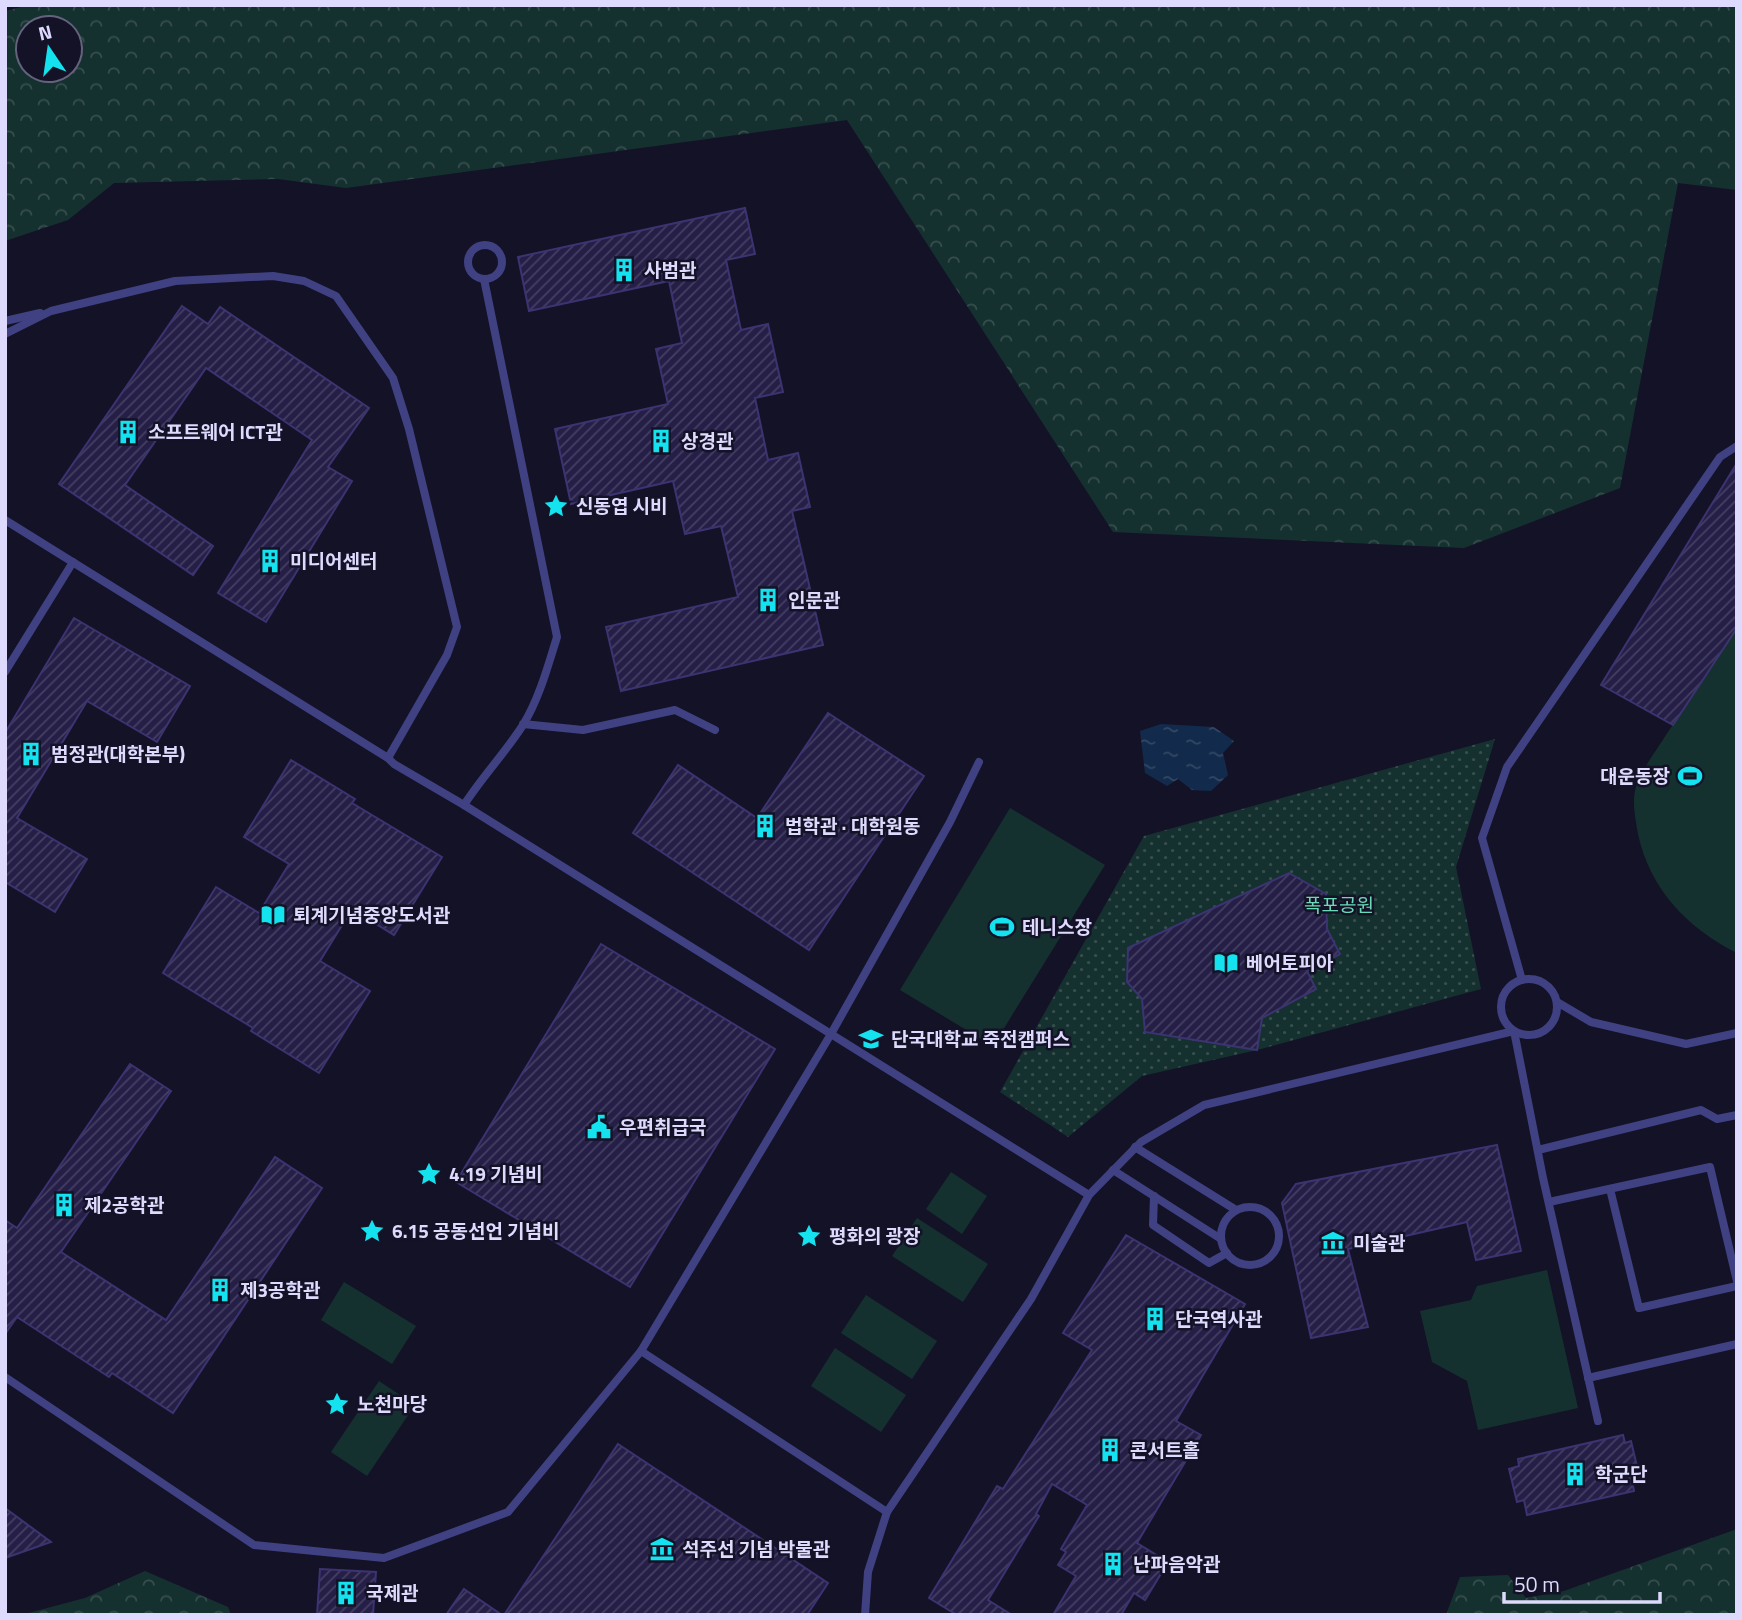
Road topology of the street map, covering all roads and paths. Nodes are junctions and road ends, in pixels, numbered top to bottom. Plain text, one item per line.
1 (484, 279) junction
2 (51, 311) junction
3 (5, 321) edge
4 (5, 334) edge
5 (1737, 446) edge
6 (5, 520) edge
7 (73, 562) junction
8 (5, 673) edge
9 (523, 724) junction
10 (715, 730) dead end
11 (388, 758) junction
12 (979, 762) dead end
13 (464, 805) junction
14 (1522, 980) junction
15 (1557, 1002) junction
16 (1514, 1031) junction
17 (1737, 1033) edge
18 (831, 1034) junction
19 (1737, 1115) edge
20 (1135, 1147) junction
21 (1538, 1150) junction
22 (1113, 1170) junction
23 (1610, 1189) junction
24 (1089, 1195) junction
25 (1154, 1196) junction
26 (1549, 1202) junction
27 (1236, 1210) junction
28 (1221, 1239) junction
29 (1227, 1253) junction
30 (1737, 1283) edge
31 (1737, 1344) edge
32 (641, 1350) junction
33 (5, 1377) edge
34 (1588, 1378) junction
35 (1598, 1421) dead end
36 (887, 1512) junction
37 (865, 1615) edge

1 - 1 lane
1 - 9 lane
2 - 3 lane
2 - 4 lane
2 - 11 lane
5 - 14 lane
6 - 7 lane
7 - 8 lane
7 - 11 lane
9 - 10 lane
9 - 13 lane
11 - 13 lane
12 - 18 lane
13 - 18 lane
14 - 15 lane
14 - 16 lane
15 - 16 lane
15 - 17 lane
16 - 20 lane
16 - 21 lane
18 - 24 lane
18 - 32 lane
19 - 21 lane
20 - 22 lane
20 - 27 lane
21 - 26 lane
22 - 24 lane
22 - 25 lane
23 - 26 lane
23 - 30 lane
23 - 30 lane
24 - 36 lane
25 - 28 lane
25 - 29 lane
26 - 34 lane
27 - 28 lane
27 - 29 lane
28 - 29 lane
31 - 34 lane
32 - 33 lane
32 - 36 lane
34 - 35 lane
36 - 37 lane

